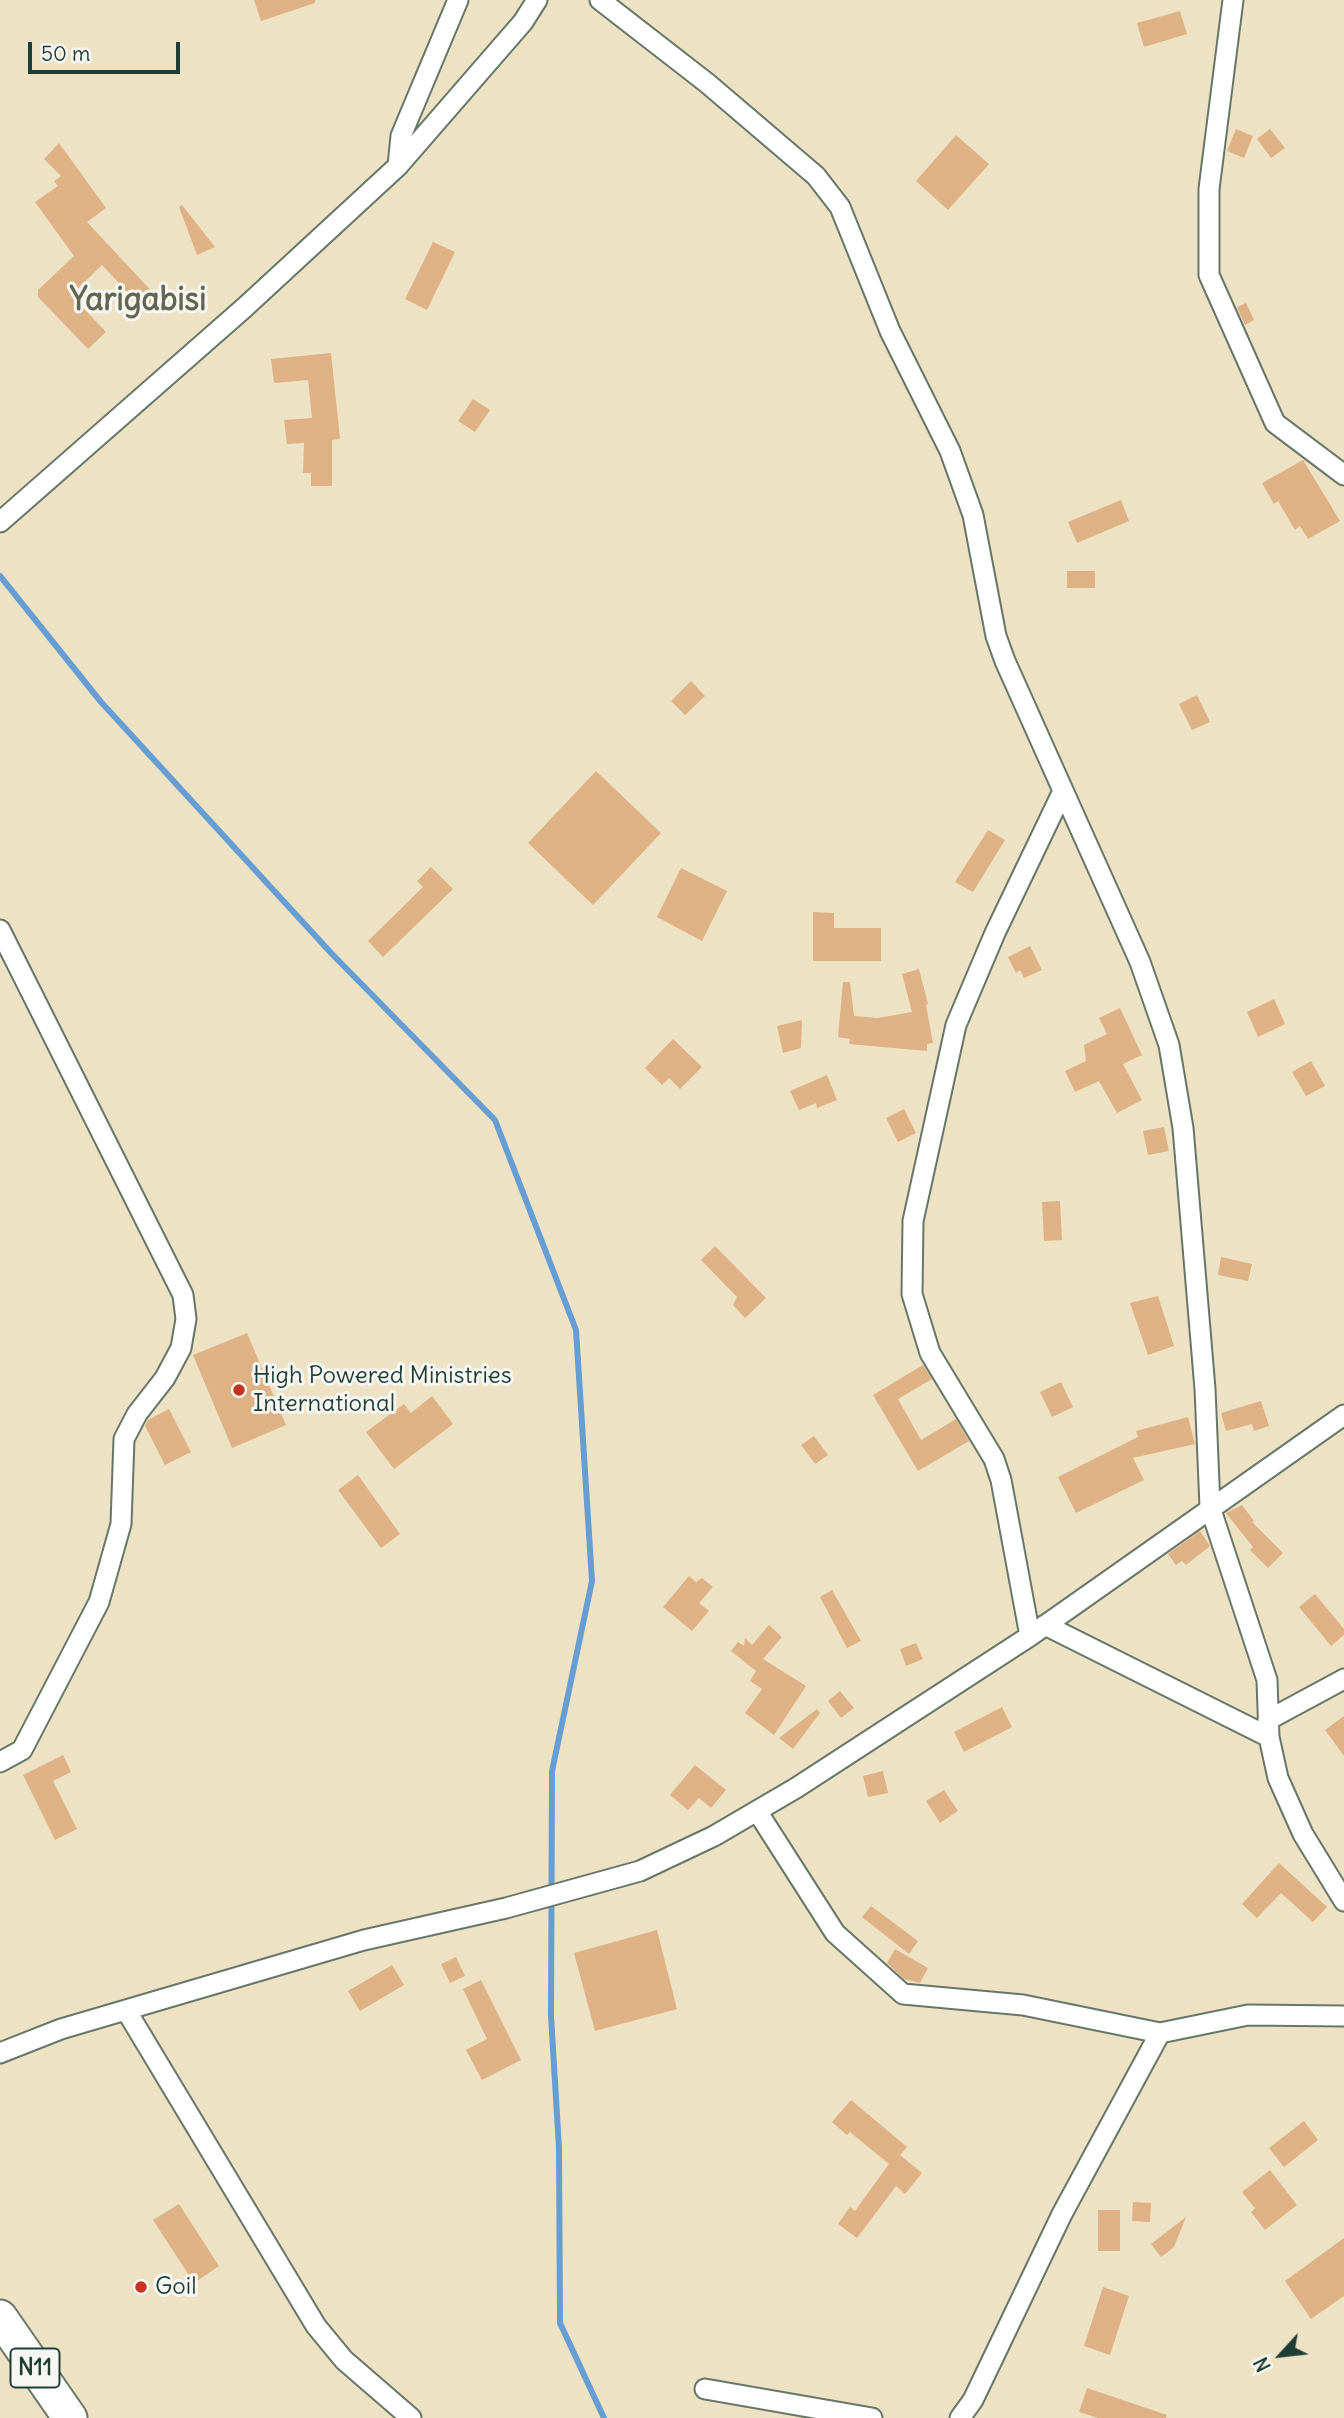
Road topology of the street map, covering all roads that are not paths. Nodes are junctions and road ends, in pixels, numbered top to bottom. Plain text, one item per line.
1 (458, 0) edge
2 (537, 0) edge
3 (600, 0) edge
4 (1233, 0) edge
5 (398, 166) junction
6 (1344, 475) edge
7 (0, 522) edge
8 (1063, 791) junction
9 (0, 930) edge
10 (1344, 1415) edge
11 (1210, 1507) junction
12 (1038, 1631) junction
13 (1344, 1679) edge
14 (1268, 1729) junction
15 (0, 1762) edge
16 (757, 1811) junction
17 (1344, 1901) edge
18 (125, 2010) junction
19 (1344, 2016) edge
20 (1160, 2033) junction
21 (0, 2053) edge
22 (0, 2317) edge
23 (705, 2389) dead end
24 (70, 2418) edge
25 (411, 2418) edge
26 (872, 2418) edge
27 (960, 2418) edge

1 - 5 street
2 - 5 street
3 - 8 street
4 - 6 street
5 - 7 street
8 - 11 street
8 - 12 street
9 - 15 street
10 - 11 street
11 - 12 street
11 - 14 street
12 - 14 street
12 - 16 street
13 - 14 street
14 - 17 street
16 - 18 street
16 - 20 street
18 - 21 street
18 - 25 street
19 - 20 street
20 - 27 street
22 - 24 highway, N11
23 - 26 street

